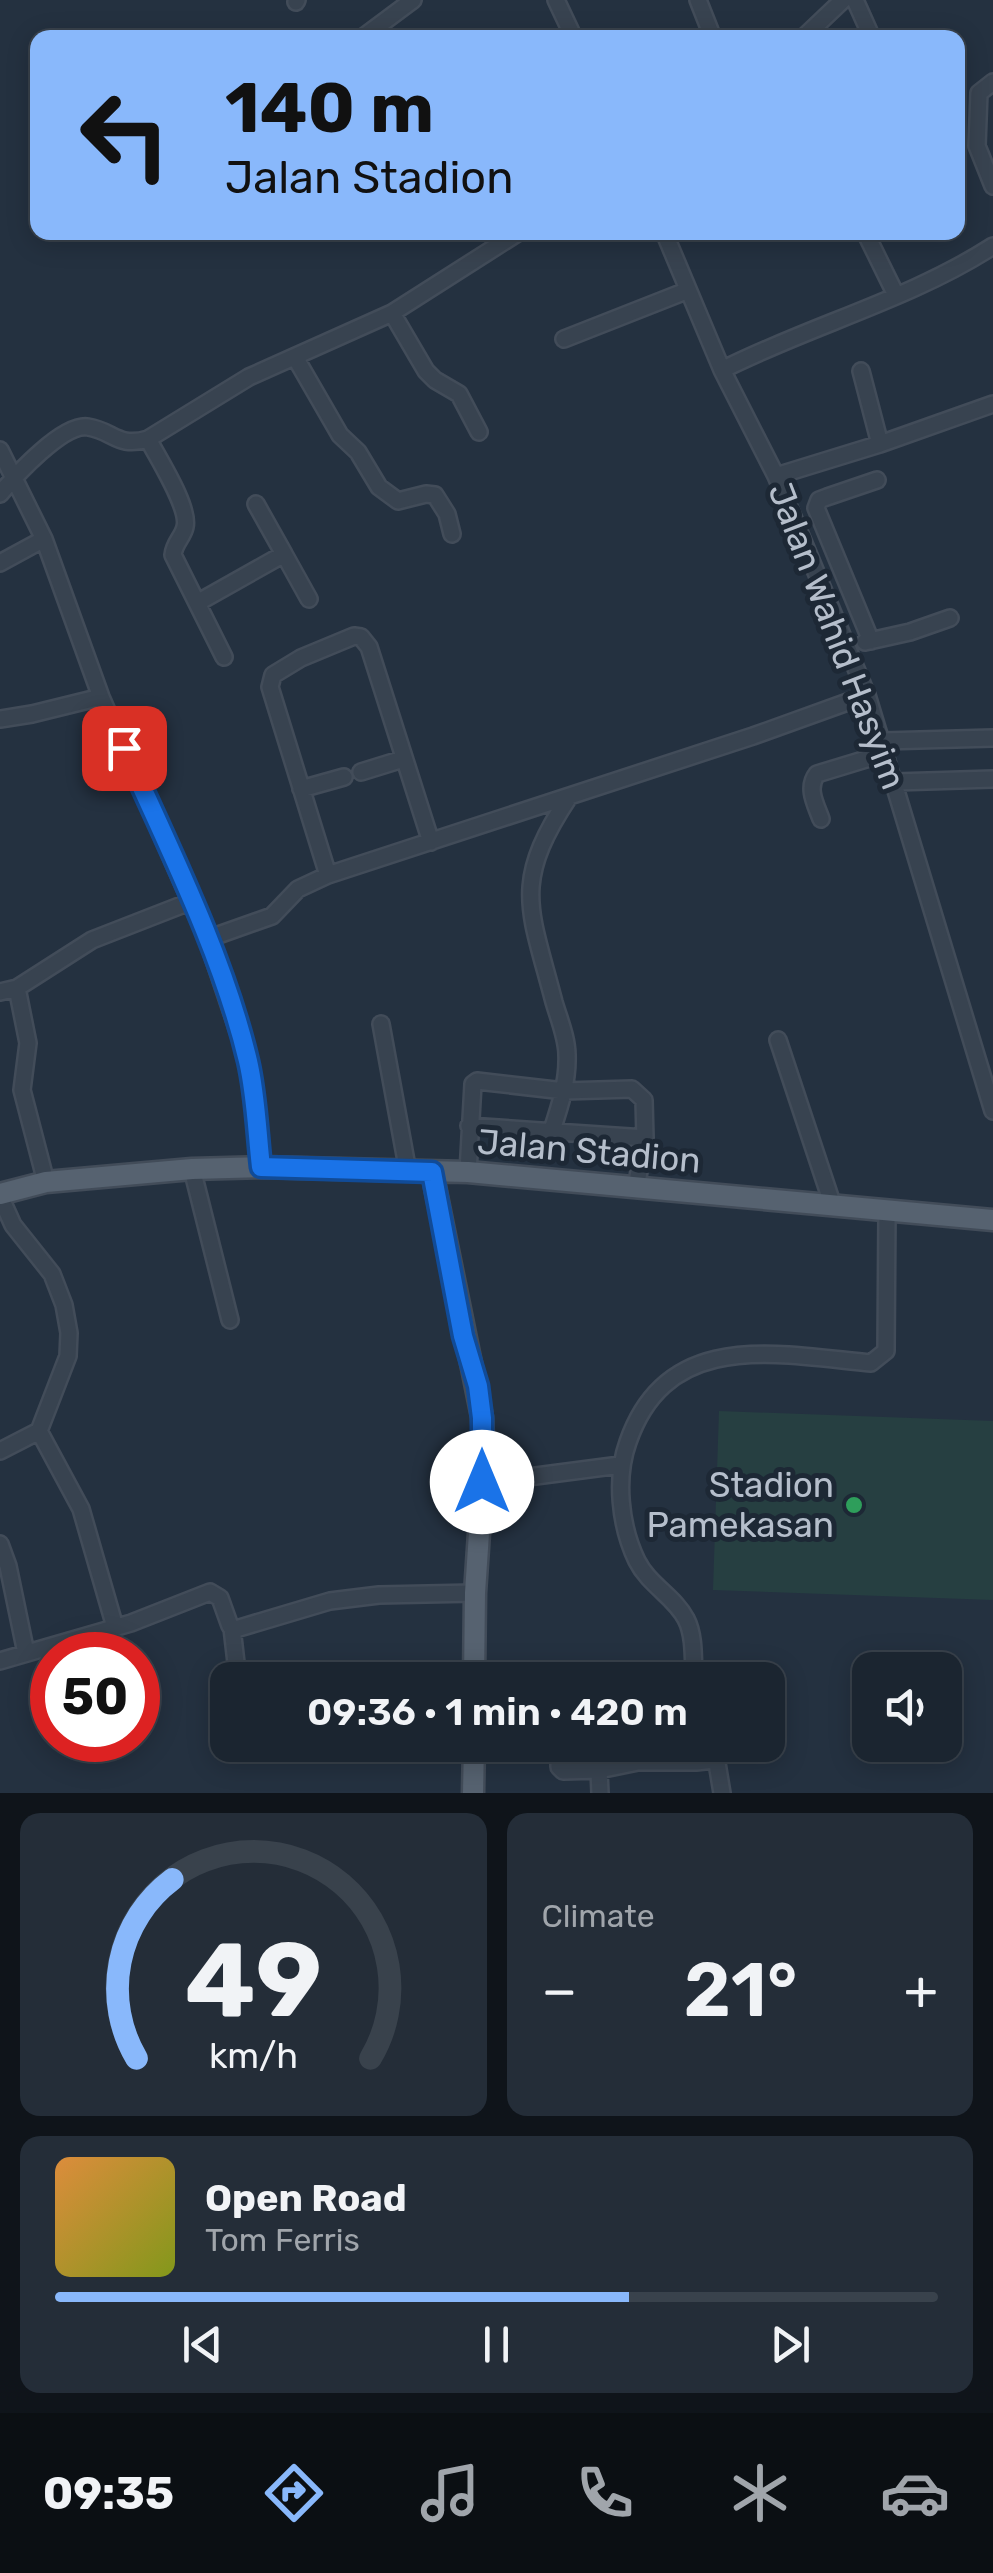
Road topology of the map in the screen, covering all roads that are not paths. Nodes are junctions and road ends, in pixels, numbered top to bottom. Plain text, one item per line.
1 (413, 0) edge
2 (556, 0) edge
3 (698, 0) edge
4 (855, 0) edge
5 (837, 2) edge
6 (373, 30) edge
7 (570, 30) edge
8 (709, 30) edge
9 (811, 30) edge
10 (868, 30) edge
11 (993, 82) edge
12 (993, 186) edge
13 (506, 240) edge
14 (667, 240) edge
15 (869, 240) edge
16 (993, 246) edge
17 (686, 290) junction
18 (896, 295) junction
19 (392, 313) junction
20 (564, 340) dead end
21 (294, 357) junction
22 (722, 370) junction
23 (862, 371) dead end
24 (993, 404) edge
25 (479, 432) dead end
26 (148, 439) junction
27 (880, 444) junction
28 (0, 450) edge
29 (14, 476) junction
30 (776, 476) junction
31 (877, 480) dead end
32 (0, 494) edge
33 (256, 504) dead end
34 (452, 534) dead end
35 (44, 538) junction
36 (284, 554) junction
37 (0, 562) edge
38 (309, 599) dead end
39 (197, 602) junction
40 (950, 618) dead end
41 (871, 641) junction
42 (846, 644) junction
43 (224, 657) dead end
44 (867, 695) junction
45 (101, 697) junction
46 (0, 718) edge
47 (993, 738) edge
48 (885, 747) junction
49 (402, 758) junction
50 (993, 779) edge
51 (895, 782) junction
52 (301, 790) junction
53 (569, 797) junction
54 (822, 819) dead end
55 (431, 842) junction
56 (328, 874) junction
57 (192, 901) junction
58 (207, 939) junction
59 (17, 988) junction
60 (0, 992) edge
61 (380, 1024) dead end
62 (778, 1040) dead end
63 (564, 1091) junction
64 (993, 1110) edge
65 (469, 1126) junction
66 (552, 1130) junction
67 (645, 1138) junction
68 (261, 1167) junction
69 (192, 1169) junction
70 (408, 1172) junction
71 (432, 1172) junction
72 (468, 1172) junction
73 (46, 1182) junction
74 (636, 1188) junction
75 (0, 1195) edge
76 (833, 1206) junction
77 (887, 1213) junction
78 (993, 1220) edge
79 (230, 1320) dead end
80 (39, 1431) junction
81 (0, 1451) edge
82 (620, 1466) junction
83 (482, 1482) junction
84 (0, 1544) edge
85 (475, 1593) junction
86 (116, 1628) junction
87 (232, 1628) junction
88 (26, 1654) junction
89 (0, 1661) edge
90 (236, 1662) edge
91 (474, 1662) edge
92 (693, 1662) edge
93 (474, 1762) edge
94 (560, 1762) edge
95 (638, 1762) edge
96 (717, 1762) edge
97 (600, 1770) junction
98 (473, 1793) edge
99 (600, 1793) edge
100 (722, 1793) edge

1 - 6 street
2 - 7 street
3 - 8 street
4 - 10 street
5 - 9 street
11 - 12 street
13 - 19 street
14 - 17 street, Jalan Wahid Hasyim
15 - 18 street
16 - 18 street
17 - 20 street
17 - 22 street, Jalan Wahid Hasyim
18 - 22 street
19 - 21 street
19 - 25 street
21 - 26 street
21 - 34 street
22 - 30 street, Jalan Wahid Hasyim
23 - 27 street
24 - 27 street
26 - 29 street
26 - 39 street
27 - 30 street
28 - 29 street
29 - 32 street
29 - 35 street
30 - 42 street, Jalan Wahid Hasyim
31 - 41 street
33 - 36 street
35 - 37 street
35 - 45 street
36 - 38 street
36 - 39 street
39 - 43 street
40 - 41 street
41 - 42 street
42 - 44 street, Jalan Wahid Hasyim
44 - 48 street, Jalan Wahid Hasyim
44 - 53 street
45 - 46 street
45 - 57 street
47 - 48 street
48 - 51 street, Jalan Wahid Hasyim
48 - 54 street
49 - 52 street
49 - 52 street
49 - 55 street
50 - 51 street
51 - 64 street, Jalan Wahid Hasyim
52 - 56 street
53 - 55 street
53 - 63 street
55 - 56 street
56 - 58 street
57 - 58 street
57 - 59 street
58 - 68 street
59 - 60 street
59 - 73 street
61 - 70 street
62 - 76 street
63 - 65 street
63 - 66 street
63 - 67 street
65 - 66 street
65 - 72 street
66 - 67 street
67 - 74 street
68 - 69 main road, Jalan Stadion
68 - 70 main road, Jalan Stadion
69 - 73 main road, Jalan Stadion
69 - 79 street
70 - 71 main road, Jalan Stadion
71 - 72 main road, Jalan Stadion
71 - 83 main road
72 - 74 main road, Jalan Stadion
73 - 75 main road, Jalan Stadion
74 - 76 main road, Jalan Stadion
75 - 80 street
76 - 77 main road, Jalan Stadion
77 - 78 main road, Jalan Stadion
77 - 82 street
80 - 81 street
80 - 86 street
82 - 83 street
82 - 92 street
83 - 85 main road
84 - 88 street
85 - 87 street
85 - 91 main road
86 - 87 street
86 - 88 street
87 - 90 street
88 - 89 street
93 - 98 main road
94 - 97 street
95 - 97 street
96 - 100 street
97 - 99 street

